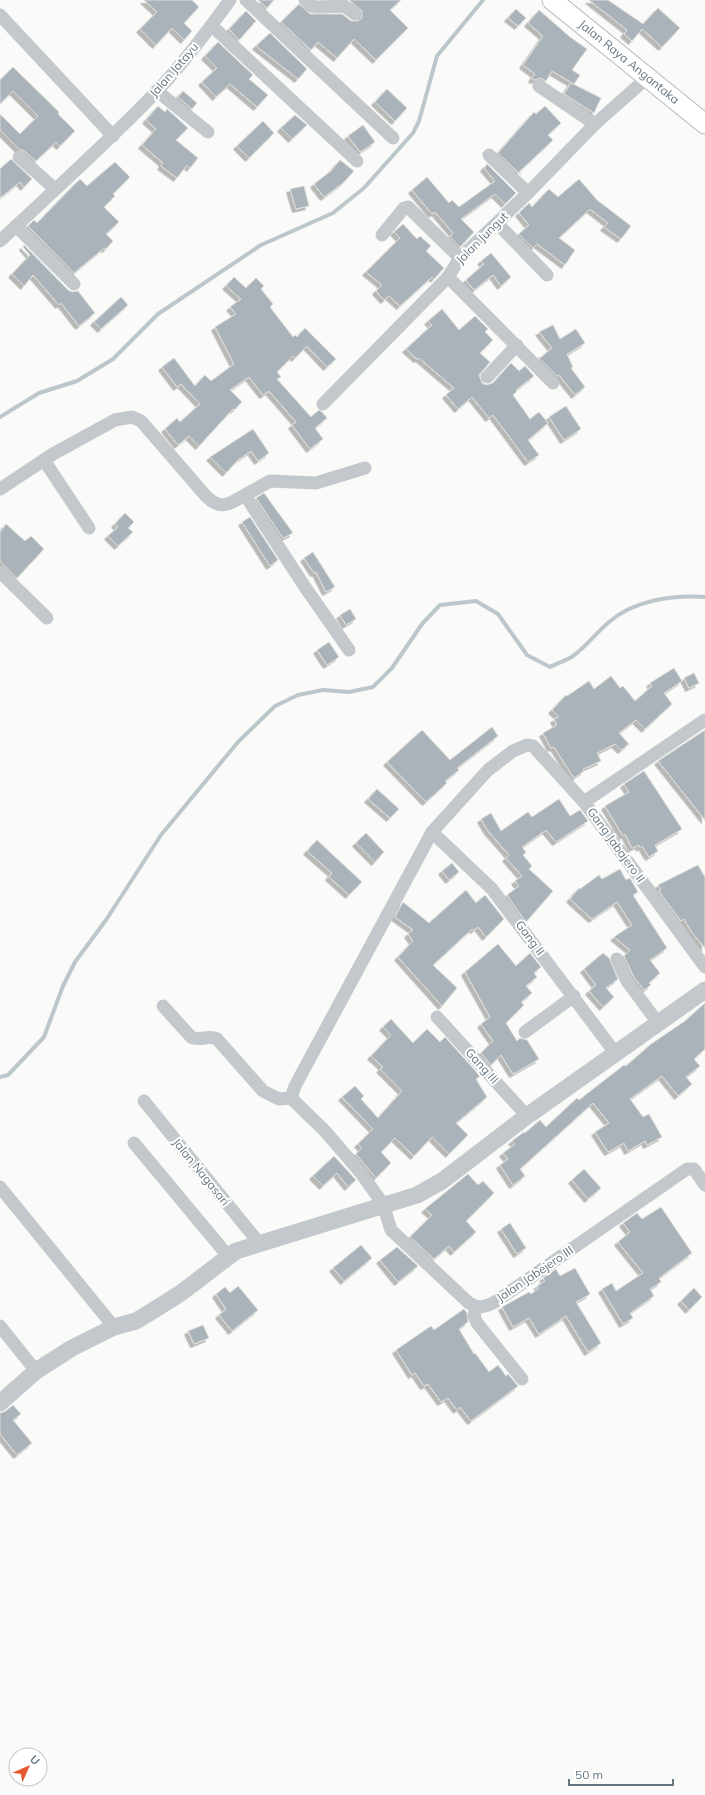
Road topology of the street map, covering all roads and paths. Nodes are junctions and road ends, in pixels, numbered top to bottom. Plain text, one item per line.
1 (230, 0) edge
2 (246, 0) edge
3 (305, 0) edge
4 (552, 0) edge
5 (356, 14) dead end
6 (0, 15) edge
7 (212, 26) junction
8 (648, 77) junction
9 (539, 86) dead end
10 (157, 91) junction
11 (595, 124) junction
12 (705, 124) edge
13 (208, 132) dead end
14 (113, 136) junction
15 (394, 138) dead end
16 (490, 155) dead end
17 (19, 157) dead end
18 (357, 161) dead end
19 (55, 189) junction
20 (528, 193) junction
21 (498, 222) junction
22 (16, 226) junction
23 (382, 235) dead end
24 (0, 241) edge
25 (460, 258) junction
26 (547, 275) dead end
27 (448, 277) junction
28 (74, 284) dead end
29 (517, 345) junction
30 (487, 377) dead end
31 (553, 383) dead end
32 (323, 404) dead end
33 (44, 460) junction
34 (365, 468) dead end
35 (0, 489) edge
36 (245, 495) junction
37 (89, 528) dead end
38 (0, 572) edge
39 (47, 618) dead end
40 (349, 650) dead end
41 (705, 720) edge
42 (584, 802) junction
43 (432, 832) junction
44 (617, 959) dead end
45 (705, 966) edge
46 (705, 990) edge
47 (574, 996) junction
48 (163, 1006) dead end
49 (437, 1017) dead end
50 (658, 1023) junction
51 (525, 1032) dead end
52 (616, 1054) junction
53 (291, 1098) junction
54 (144, 1101) dead end
55 (527, 1116) junction
56 (134, 1143) dead end
57 (705, 1185) edge
58 (0, 1187) edge
59 (383, 1204) junction
60 (259, 1244) junction
61 (228, 1256) junction
62 (476, 1307) junction
63 (0, 1326) edge
64 (114, 1327) junction
65 (36, 1371) junction
66 (522, 1379) dead end
67 (0, 1403) edge

1 - 7 street, Jalan Jatayu
2 - 15 street
3 - 5 street
4 - 8 main road, Jalan Raya Angantaka
6 - 14 street
7 - 10 street, Jalan Jatayu
7 - 18 street
8 - 11 street, Jalan Jungut
8 - 12 main road, Jalan Raya Angantaka
9 - 11 street
10 - 13 street
10 - 14 street, Jalan Jatayu
11 - 20 street, Jalan Jungut
14 - 19 street, Jalan Jatayu
16 - 20 street
17 - 19 street
19 - 22 street, Jalan Jatayu
20 - 21 street, Jalan Jungut
21 - 25 street, Jalan Jungut
21 - 26 street
22 - 24 street, Jalan Jatayu
22 - 28 street
23 - 25 street
25 - 27 street, Jalan Jungut
27 - 29 street
27 - 32 street, Jalan Jungut
29 - 30 street
29 - 31 street
33 - 35 street
33 - 36 street
33 - 37 street
34 - 36 street
36 - 40 street
38 - 39 street
41 - 42 street, Gang Jabajero II
42 - 43 street
42 - 45 street, Gang Jabajero II
43 - 47 street, Gang II
43 - 53 street
44 - 50 street
46 - 50 street
47 - 51 street
47 - 52 street, Gang II
48 - 53 street
49 - 55 street, Gang III
50 - 52 street
52 - 55 street
53 - 59 street
54 - 60 street, Jalan Nagasari
55 - 59 street
56 - 61 street
57 - 62 street, Jalan Jabejero III
58 - 64 street
59 - 60 street
59 - 62 street
60 - 61 street
61 - 64 street
62 - 66 street
63 - 65 street
64 - 65 street
65 - 67 street

